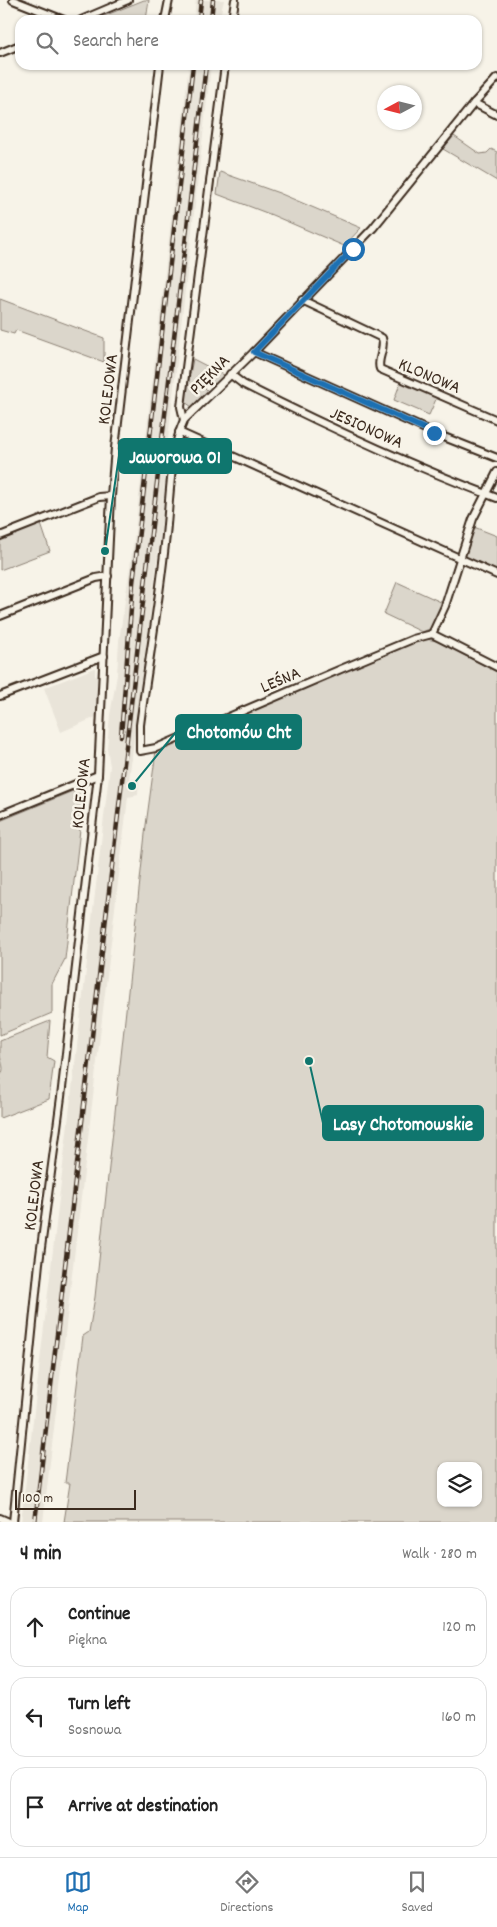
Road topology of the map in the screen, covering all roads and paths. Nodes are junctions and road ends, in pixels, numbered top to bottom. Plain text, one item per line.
1 (13, 0) edge
2 (128, 0) edge
3 (169, 0) edge
4 (235, 0) edge
5 (51, 15) edge
6 (93, 15) edge
7 (167, 15) edge
8 (233, 15) edge
9 (15, 47) edge
10 (0, 53) edge
11 (159, 70) edge
12 (224, 70) edge
13 (497, 78) edge
14 (474, 103) junction
15 (497, 115) edge
16 (302, 300) junction
17 (254, 352) junction
18 (230, 374) junction
19 (184, 420) junction
20 (497, 420) edge
21 (179, 432) junction
22 (497, 458) edge
23 (497, 472) edge
24 (486, 494) junction
25 (111, 496) junction
26 (497, 498) edge
27 (0, 536) edge
28 (459, 558) junction
29 (497, 575) edge
30 (108, 576) junction
31 (0, 616) edge
32 (432, 634) junction
33 (104, 656) junction
34 (497, 667) edge
35 (0, 696) edge
36 (140, 751) joint
37 (98, 775) junction
38 (0, 815) edge
39 (0, 1518) edge
40 (9, 1522) edge
41 (13, 1522) edge

1 - 5 street
2 - 6 street
3 - 7 street
4 - 8 street
9 - 10 street
11 - 25 street, KOLEJOWA
12 - 19 street
13 - 14 street, PIĘKNA
14 - 15 street
14 - 16 street, PIĘKNA
16 - 17 street, PIĘKNA
16 - 20 street, KLONOWA
17 - 18 street, PIĘKNA
17 - 22 street
18 - 19 street, PIĘKNA
18 - 24 street, JESIONOWA
19 - 21 street, PIĘKNA
21 - 28 street
21 - 36 street, PIĘKNA
23 - 24 street
24 - 26 street, JESIONOWA
24 - 28 street
25 - 27 street
25 - 30 street, KOLEJOWA
28 - 29 street
28 - 32 street
30 - 31 street
30 - 33 street, KOLEJOWA
32 - 34 street
32 - 36 street, LEŚNA
33 - 35 street
33 - 37 street, KOLEJOWA
37 - 38 street
37 - 41 street, KOLEJOWA
39 - 40 street

